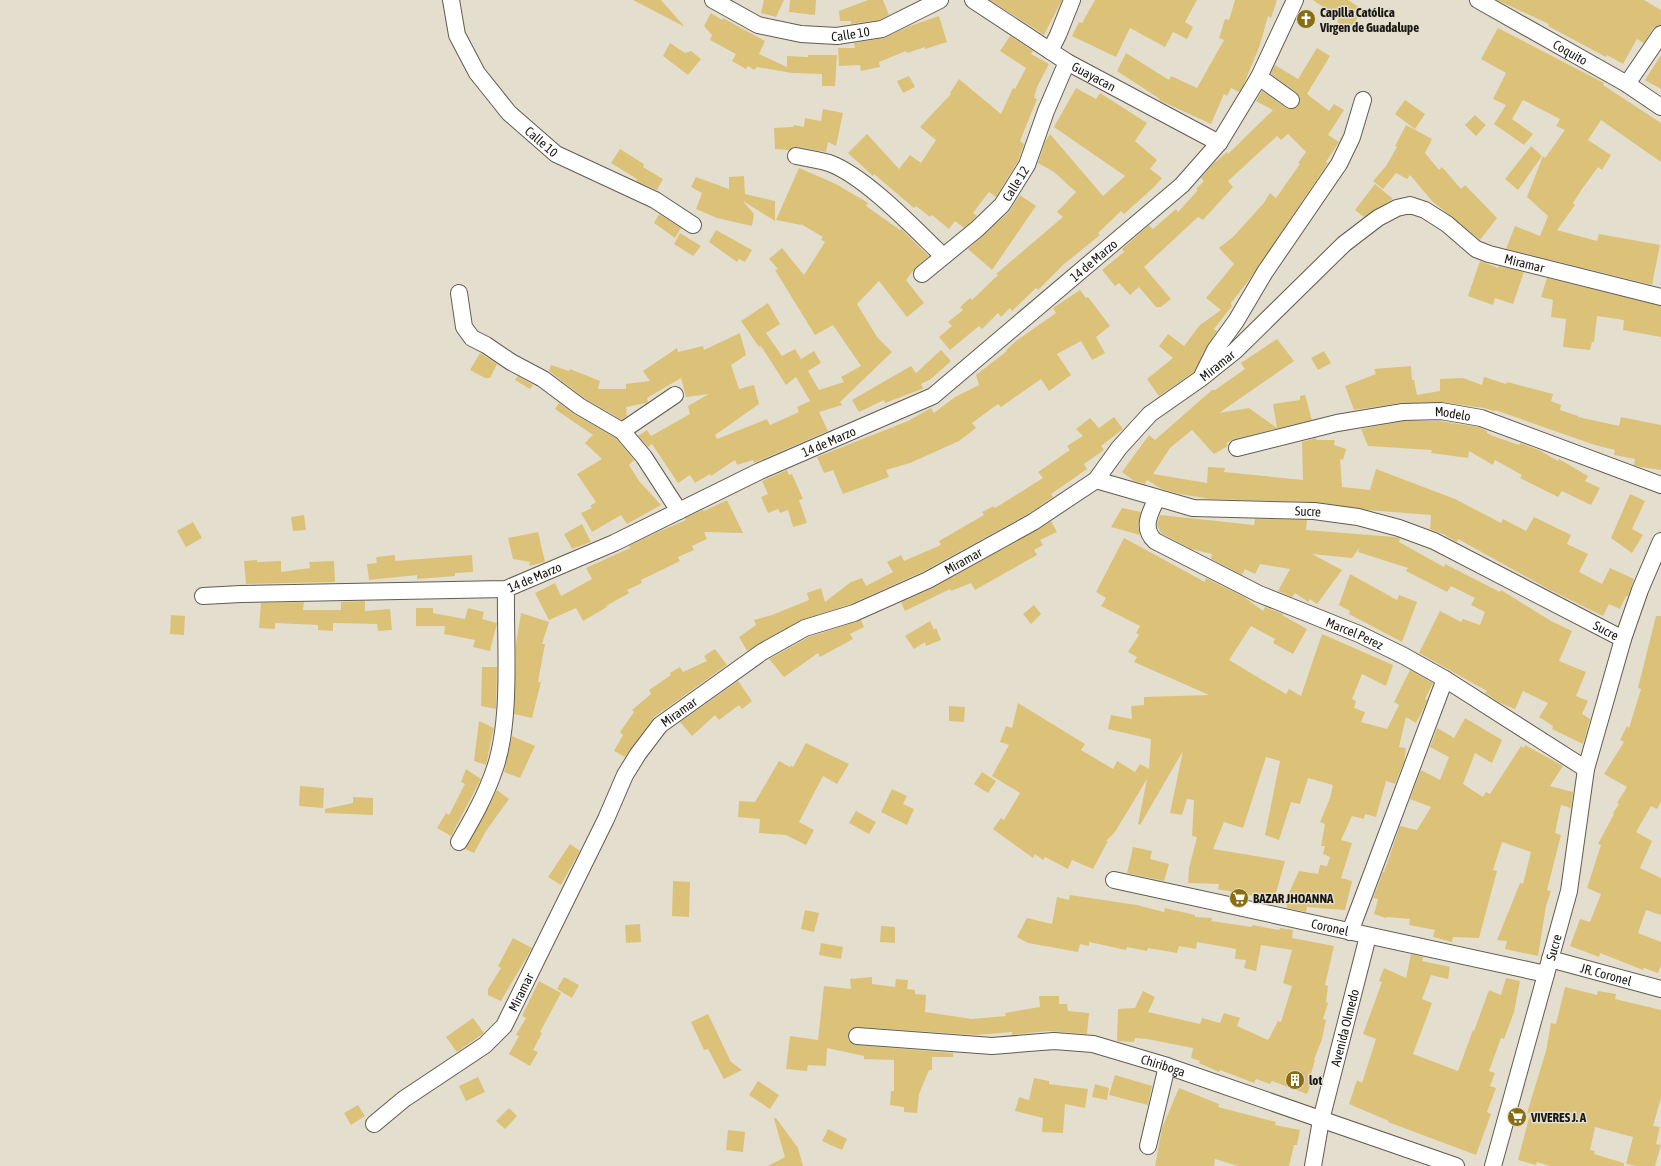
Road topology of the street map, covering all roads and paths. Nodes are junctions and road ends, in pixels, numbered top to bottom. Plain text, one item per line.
1 (451, 0) edge
2 (714, 0) edge
3 (940, 0) edge
4 (973, 0) edge
5 (1072, 0) edge
6 (1295, 0) edge
7 (1478, 0) edge
8 (1501, 6) edge
9 (1661, 34) edge
10 (1050, 51) junction
11 (1066, 62) junction
12 (1259, 77) junction
13 (1627, 84) junction
14 (1290, 100) dead end
15 (1363, 100) dead end
16 (1661, 107) edge
17 (1219, 143) junction
18 (796, 156) dead end
19 (693, 225) dead end
20 (943, 256) junction
21 (922, 274) dead end
22 (459, 293) dead end
23 (1661, 298) edge
24 (1200, 379) junction
25 (675, 395) dead end
26 (622, 431) junction
27 (1237, 448) dead end
28 (1096, 480) junction
29 (1661, 485) edge
30 (1156, 498) junction
31 (679, 511) junction
32 (1661, 541) edge
33 (506, 589) junction
34 (203, 596) dead end
35 (1623, 639) junction
36 (1445, 679) junction
37 (1586, 769) junction
38 (459, 842) dead end
39 (1114, 880) dead end
40 (1350, 932) junction
41 (1368, 936) junction
42 (1548, 967) junction
43 (1661, 989) edge
44 (857, 1036) dead end
45 (1166, 1066) junction
46 (1321, 1120) junction
47 (374, 1124) dead end
48 (1148, 1146) dead end
49 (1314, 1166) edge
50 (1456, 1166) edge
51 (1493, 1166) edge

1 - 19 street, Calle 10
2 - 3 street, Calle 10
4 - 10 street, Guayacan
5 - 10 street
6 - 12 street, 14 de Marzo
7 - 8 street, Coquito
8 - 13 street, Coquito
9 - 13 street
10 - 11 street, Guayacan
11 - 17 street, Guayacan
11 - 20 street, Calle 12
12 - 14 street
12 - 17 street, 14 de Marzo
13 - 16 street, Coquito
15 - 24 street
17 - 31 street, 14 de Marzo
18 - 20 street
20 - 21 street, Calle 12
22 - 26 street
23 - 24 street, Miramar
24 - 28 street, Miramar
25 - 26 street
26 - 31 street
27 - 29 street, Modelo
28 - 30 street, Sucre
28 - 47 street, Miramar
30 - 35 street, Sucre
30 - 36 street, Marcel Perez
31 - 33 street, 14 de Marzo
32 - 35 street
33 - 34 street, 14 de Marzo
33 - 38 street
35 - 37 street, Sucre
36 - 37 street, Marcel Perez
36 - 40 street
37 - 42 street, Sucre
39 - 40 street, Coronel
40 - 41 street, Coronel
41 - 42 street, Coronel
41 - 46 street, Avenida Olmedo
42 - 43 street, JR. Coronel
42 - 51 street, Sucre
44 - 45 street, Chiriboga
45 - 46 street, Chiriboga
45 - 48 street
46 - 49 street, Avenida Olmedo
46 - 50 street, Chiriboga

